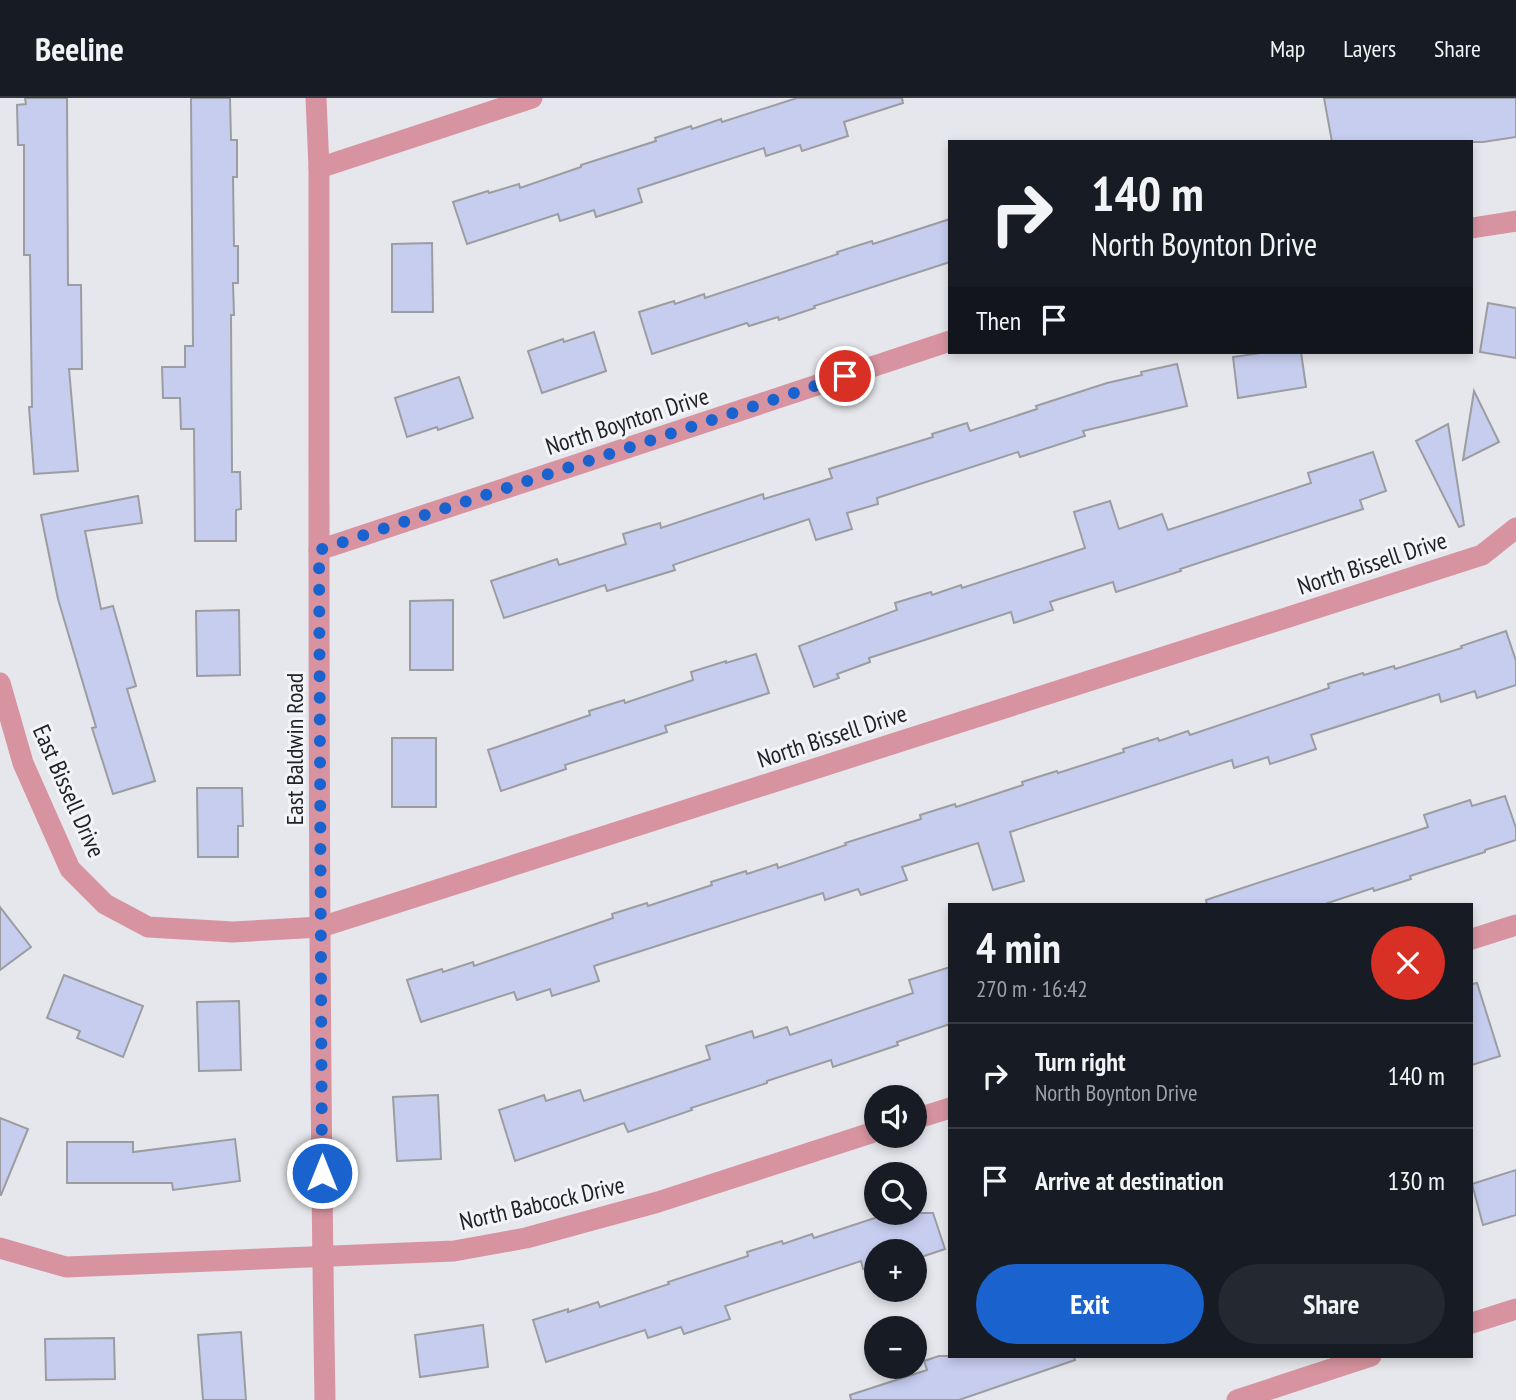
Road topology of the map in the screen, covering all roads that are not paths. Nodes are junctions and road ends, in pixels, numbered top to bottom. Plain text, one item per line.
1 (316, 98) edge
2 (532, 98) edge
3 (319, 168) junction
4 (1516, 221) edge
5 (1473, 228) edge
6 (948, 342) edge
7 (1516, 528) edge
8 (319, 550) junction
9 (0, 683) edge
10 (1516, 925) edge
11 (148, 927) joint
12 (321, 927) junction
13 (1473, 939) edge
14 (948, 1109) edge
15 (927, 1115) edge
16 (864, 1135) edge
17 (0, 1248) edge
18 (323, 1255) junction
19 (1516, 1309) edge
20 (1473, 1323) edge
21 (1365, 1358) edge
22 (326, 1400) edge
23 (1237, 1400) edge

1 - 3 street, East Baldwin Road
2 - 3 street
3 - 8 street, East Baldwin Road
4 - 5 street
6 - 8 street, North Boynton Drive
7 - 12 street, North Bissell Drive
8 - 12 street, East Baldwin Road
9 - 11 street, East Bissell Drive
10 - 13 street
11 - 12 street, North Bissell Drive
12 - 18 street, East Baldwin Road
14 - 15 street
16 - 18 street, North Babcock Drive
17 - 18 street, North Babcock Drive
18 - 22 street, East Baldwin Road
19 - 20 street
21 - 23 street

